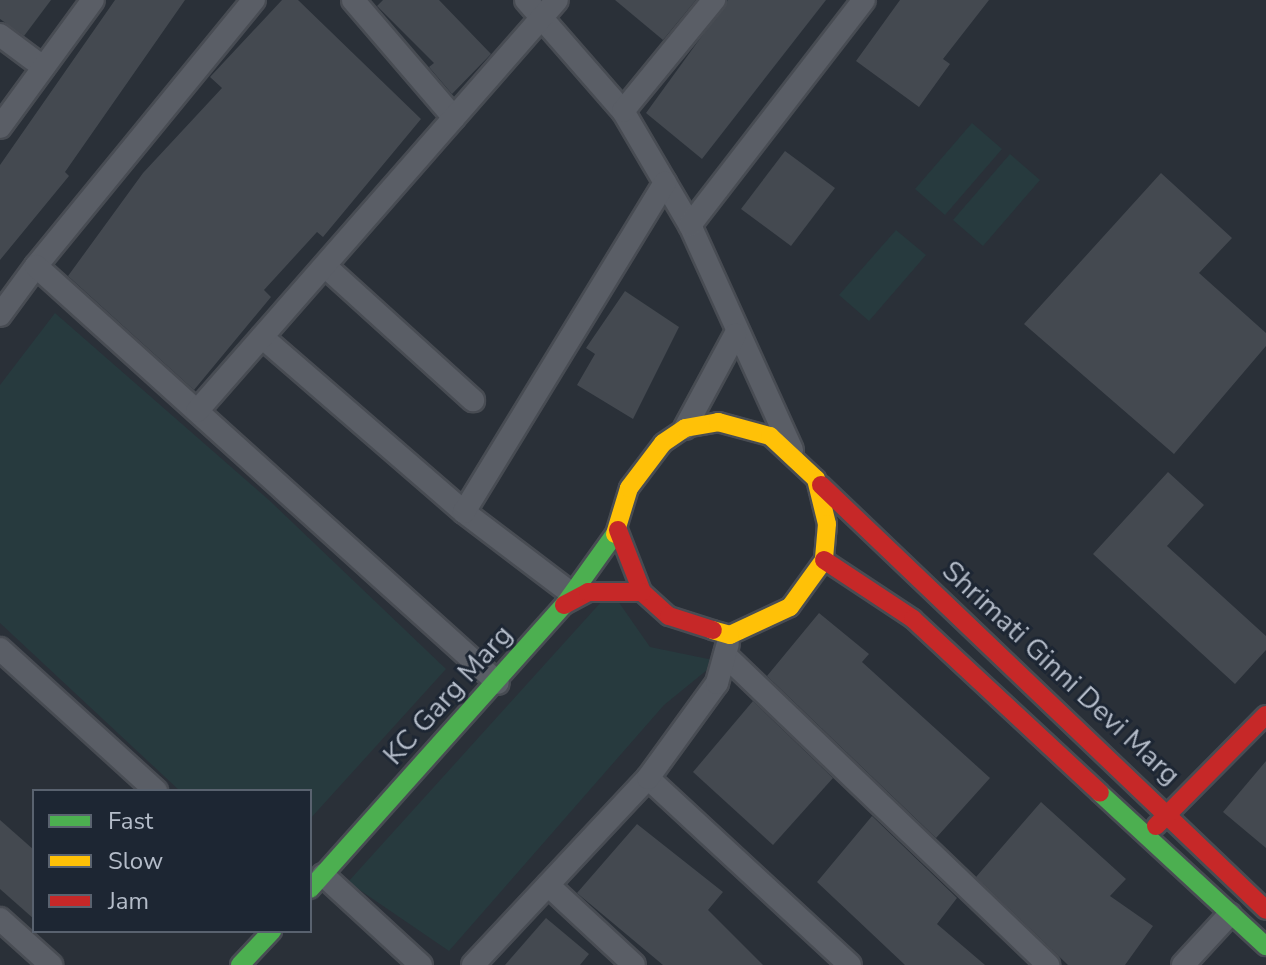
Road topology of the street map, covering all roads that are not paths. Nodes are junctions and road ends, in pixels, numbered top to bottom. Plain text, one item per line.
1 (93, 0) edge
2 (254, 0) edge
3 (353, 0) edge
4 (526, 0) edge
5 (557, 0) edge
6 (714, 0) edge
7 (864, 0) edge
8 (542, 19) junction
9 (0, 35) edge
10 (43, 67) junction
11 (623, 111) junction
12 (454, 118) junction
13 (0, 127) edge
14 (665, 183) junction
15 (690, 225) junction
16 (36, 266) junction
17 (325, 266) junction
18 (0, 315) edge
19 (735, 335) junction
20 (262, 337) junction
21 (473, 400) dead end
22 (197, 411) junction
23 (685, 428) junction
24 (793, 452) junction
25 (816, 479) junction
26 (464, 512) junction
27 (618, 530) junction
28 (824, 560) junction
29 (642, 592) junction
30 (568, 599) junction
31 (728, 645) junction
32 (0, 649) edge
33 (498, 683) junction
34 (1261, 731) edge
35 (648, 778) junction
36 (154, 789) edge
37 (1169, 813) junction
38 (1148, 834) junction
39 (316, 882) edge
40 (548, 885) junction
41 (1266, 910) edge
42 (1230, 914) junction
43 (0, 919) edge
44 (270, 933) edge
45 (1266, 946) edge
46 (51, 965) edge
47 (240, 965) edge
48 (421, 965) edge
49 (473, 965) edge
50 (634, 965) edge
51 (850, 965) edge
52 (1048, 965) edge
53 (1183, 965) edge

1 - 10 street
2 - 16 street
3 - 12 street
4 - 8 street
5 - 8 street
6 - 11 street
7 - 15 street
8 - 11 street
8 - 12 street
9 - 10 street
10 - 13 street
11 - 14 street
12 - 17 street
14 - 15 street
14 - 26 street
15 - 19 street
16 - 18 street
16 - 22 street
17 - 20 street
17 - 21 street
19 - 23 street
19 - 24 street
20 - 22 street
20 - 26 street
22 - 33 street
23 - 24 street
23 - 27 street
24 - 25 street
25 - 28 street
25 - 37 street, Shrimati Ginni Devi Marg
26 - 30 street
27 - 29 street
27 - 30 street, KC Garg Marg
28 - 31 street
28 - 38 street, Shrimati Ginni Devi Marg
29 - 30 street
29 - 31 street
30 - 33 street, KC Garg Marg
31 - 35 street
31 - 52 street
32 - 36 street
33 - 39 street, KC Garg Marg
34 - 37 street
35 - 40 street
35 - 51 street
37 - 38 street
37 - 41 street, Shrimati Ginni Devi Marg
38 - 42 street, Shrimati Ginni Devi Marg
39 - 48 street
40 - 49 street
40 - 50 street
42 - 45 street, Shrimati Ginni Devi Marg
42 - 53 street
43 - 46 street
44 - 47 street

